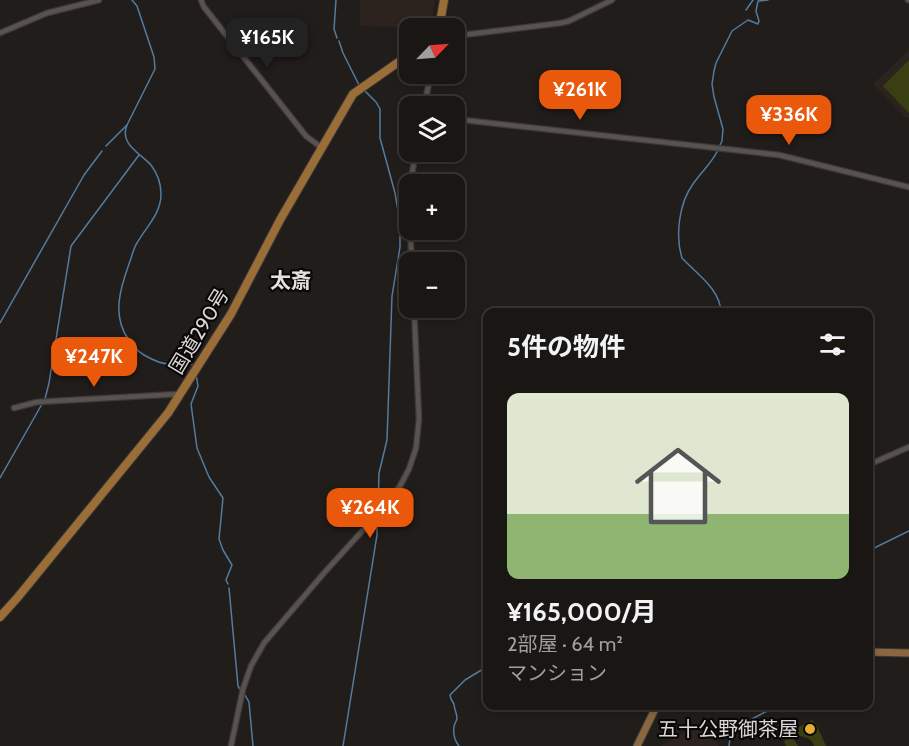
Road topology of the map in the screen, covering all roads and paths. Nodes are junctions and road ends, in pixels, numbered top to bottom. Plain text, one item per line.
1 (99, 0) edge
2 (201, 0) edge
3 (444, 0) edge
4 (612, 0) edge
5 (441, 18) edge
6 (0, 33) edge
7 (465, 35) edge
8 (399, 62) edge
9 (465, 120) edge
10 (322, 148) junction
11 (909, 187) edge
12 (414, 318) edge
13 (180, 394) junction
14 (14, 408) dead end
15 (909, 447) edge
16 (873, 463) edge
17 (0, 617) edge
18 (873, 652) edge
19 (909, 653) edge
20 (655, 710) edge
21 (231, 746) edge
22 (637, 746) edge

1 - 6 street
2 - 10 street
3 - 5 highway
4 - 7 street
8 - 10 highway, 国道290号
9 - 11 street
10 - 13 highway, 国道290号
12 - 21 street
13 - 14 street
13 - 17 highway, 国道290号
15 - 16 street
18 - 19 main road
20 - 22 main road

